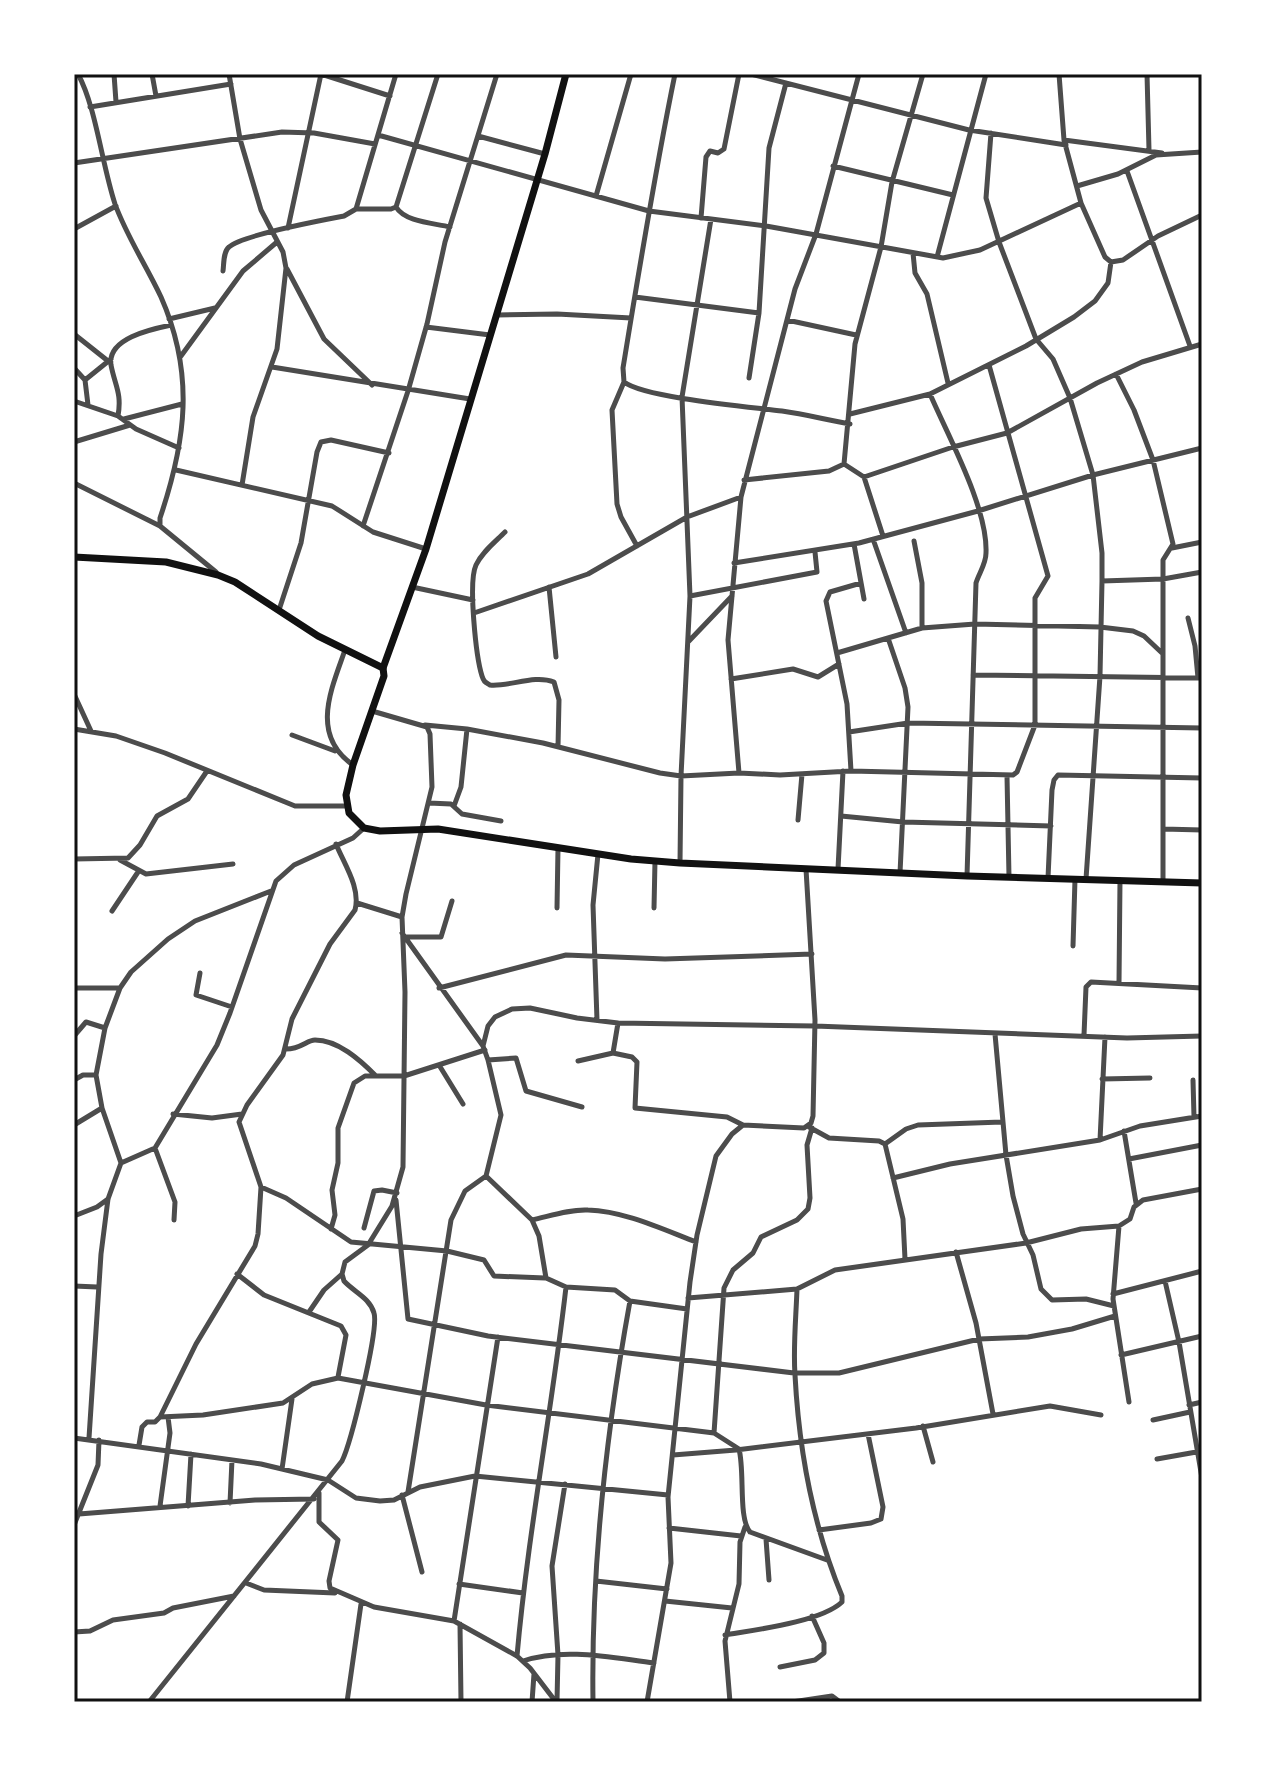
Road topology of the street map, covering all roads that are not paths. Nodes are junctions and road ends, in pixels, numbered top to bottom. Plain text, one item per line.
1 (78, 74) edge
2 (114, 74) edge
3 (152, 74) edge
4 (229, 74) edge
5 (321, 74) edge
6 (396, 74) edge
7 (438, 74) edge
8 (497, 74) edge
9 (566, 74) edge
10 (631, 74) edge
11 (675, 74) edge
12 (739, 74) edge
13 (751, 74) edge
14 (859, 74) edge
15 (923, 74) edge
16 (986, 74) edge
17 (1059, 74) edge
18 (1147, 74) edge
19 (786, 83) junction
20 (231, 84) junction
21 (156, 96) junction
22 (390, 96) junction
23 (852, 98) junction
24 (116, 102) junction
25 (90, 107) junction
26 (912, 116) junction
27 (969, 130) junction
28 (308, 133) junction
29 (991, 133) junction
30 (378, 135) junction
31 (478, 136) junction
32 (240, 139) junction
33 (1065, 143) junction
34 (375, 144) junction
35 (417, 146) junction
36 (1149, 150) junction
37 (1202, 152) edge
38 (545, 154) junction
39 (1164, 154) junction
40 (102, 160) junction
41 (470, 161) junction
42 (74, 163) edge
43 (833, 166) junction
44 (1127, 171) junction
45 (536, 180) junction
46 (892, 182) junction
47 (1077, 186) junction
48 (953, 195) junction
49 (596, 196) junction
50 (1081, 203) junction
51 (116, 206) junction
52 (396, 207) junction
53 (356, 209) junction
54 (649, 211) junction
55 (1202, 215) edge
56 (701, 218) junction
57 (711, 219) junction
58 (766, 226) junction
59 (450, 227) junction
60 (288, 228) junction
61 (74, 229) edge
62 (274, 233) junction
63 (816, 234) junction
64 (1151, 240) junction
65 (278, 242) junction
66 (999, 242) junction
67 (881, 247) junction
68 (913, 253) junction
69 (937, 257) junction
70 (1111, 262) junction
71 (286, 268) junction
72 (223, 271) dead end
73 (635, 297) junction
74 (698, 307) junction
75 (216, 308) junction
76 (759, 313) junction
77 (495, 315) junction
78 (631, 318) junction
79 (787, 320) junction
80 (170, 322) junction
81 (426, 327) junction
82 (74, 334) edge
83 (490, 335) junction
84 (857, 335) junction
85 (1036, 339) junction
86 (1202, 344) edge
87 (1190, 346) junction
88 (181, 356) junction
89 (110, 360) junction
90 (989, 365) junction
91 (272, 367) junction
92 (74, 368) edge
93 (1116, 374) junction
94 (749, 378) dead end
95 (85, 380) junction
96 (624, 382) junction
97 (948, 383) junction
98 (372, 385) junction
99 (408, 391) junction
100 (930, 394) junction
101 (682, 397) junction
102 (1070, 398) junction
103 (470, 399) junction
104 (74, 401) edge
105 (182, 404) junction
106 (88, 405) junction
107 (763, 410) junction
108 (850, 414) junction
109 (120, 417) junction
110 (850, 424) junction
111 (131, 425) junction
112 (1007, 433) junction
113 (74, 442) edge
114 (953, 447) junction
115 (179, 448) junction
116 (1202, 450) edge
117 (389, 453) junction
118 (1153, 460) junction
119 (844, 464) junction
120 (176, 470) junction
121 (1093, 475) junction
122 (864, 477) junction
123 (744, 480) junction
124 (74, 483) edge
125 (242, 485) junction
126 (741, 497) junction
127 (1024, 497) junction
128 (310, 500) junction
129 (978, 511) junction
130 (687, 517) junction
131 (160, 526) junction
132 (363, 526) junction
133 (505, 532) dead end
134 (883, 536) junction
135 (873, 539) junction
136 (914, 541) dead end
137 (1202, 542) edge
138 (854, 544) junction
139 (637, 546) junction
140 (1172, 548) junction
141 (426, 549) junction
142 (815, 552) junction
143 (74, 557) edge
144 (734, 563) junction
145 (1202, 572) edge
146 (218, 575) junction
147 (1163, 579) junction
148 (1102, 581) junction
149 (861, 583) junction
150 (734, 586) junction
151 (412, 587) junction
152 (549, 587) junction
153 (690, 596) junction
154 (732, 596) junction
155 (864, 599) dead end
156 (473, 600) junction
157 (279, 610) junction
158 (474, 613) junction
159 (1188, 618) dead end
160 (975, 624) junction
161 (1035, 625) junction
162 (1100, 627) junction
163 (922, 628) junction
164 (906, 633) junction
165 (888, 638) junction
166 (688, 642) junction
167 (345, 650) junction
168 (837, 653) junction
169 (1162, 654) junction
170 (556, 657) dead end
171 (839, 664) junction
172 (383, 668) junction
173 (973, 675) junction
174 (1036, 676) junction
175 (1100, 676) junction
176 (1162, 678) junction
177 (1200, 678) edge
178 (731, 679) junction
179 (74, 694) edge
180 (372, 711) junction
181 (908, 723) junction
182 (973, 724) junction
183 (424, 725) junction
184 (1035, 725) junction
185 (1094, 726) junction
186 (1162, 728) junction
187 (1202, 728) edge
188 (74, 729) edge
189 (467, 729) junction
190 (91, 731) junction
191 (849, 732) junction
192 (292, 735) dead end
193 (558, 747) junction
194 (336, 751) junction
195 (353, 765) junction
196 (207, 771) junction
197 (843, 771) junction
198 (851, 771) junction
199 (906, 772) junction
200 (739, 773) junction
201 (970, 773) junction
202 (802, 774) junction
203 (681, 776) junction
204 (1007, 776) junction
205 (1093, 777) junction
206 (1202, 778) edge
207 (1162, 779) junction
208 (429, 803) junction
209 (346, 806) junction
210 (454, 806) junction
211 (841, 816) junction
212 (798, 820) dead end
213 (501, 821) dead end
214 (903, 822) junction
215 (968, 823) junction
216 (1007, 824) junction
217 (1051, 826) junction
218 (421, 827) junction
219 (364, 828) junction
220 (1163, 829) junction
221 (1202, 830) edge
222 (336, 844) junction
223 (558, 848) junction
224 (598, 854) junction
225 (74, 859) edge
226 (120, 860) junction
227 (655, 861) junction
228 (680, 863) junction
229 (233, 864) dead end
230 (806, 868) junction
231 (838, 869) junction
232 (138, 872) junction
233 (900, 873) junction
234 (967, 876) junction
235 (1009, 877) junction
236 (1048, 878) junction
237 (1075, 878) junction
238 (1086, 879) junction
239 (1120, 880) junction
240 (1163, 882) junction
241 (1202, 883) edge
242 (271, 891) junction
243 (452, 901) dead end
244 (357, 903) junction
245 (557, 908) dead end
246 (654, 908) dead end
247 (112, 911) dead end
248 (402, 917) junction
249 (403, 934) junction
250 (1073, 946) dead end
251 (812, 954) junction
252 (595, 956) junction
253 (200, 973) dead end
254 (1119, 983) junction
255 (74, 988) edge
256 (120, 988) junction
257 (439, 988) junction
258 (1202, 988) edge
259 (232, 1007) junction
260 (597, 1020) junction
261 (618, 1023) junction
262 (815, 1026) junction
263 (105, 1028) junction
264 (995, 1034) junction
265 (1084, 1035) junction
266 (74, 1036) edge
267 (1202, 1036) edge
268 (1105, 1037) junction
269 (484, 1048) junction
270 (286, 1049) junction
271 (613, 1053) junction
272 (488, 1060) junction
273 (578, 1061) dead end
274 (439, 1065) junction
275 (96, 1075) junction
276 (375, 1075) junction
277 (404, 1076) junction
278 (1150, 1078) dead end
279 (1102, 1079) junction
280 (74, 1080) edge
281 (1193, 1080) dead end
282 (463, 1104) dead end
283 (582, 1107) dead end
284 (102, 1108) junction
285 (173, 1114) junction
286 (242, 1114) junction
287 (1202, 1116) edge
288 (1194, 1117) junction
289 (1003, 1122) junction
290 (74, 1125) edge
291 (743, 1125) junction
292 (810, 1127) junction
293 (1124, 1131) junction
294 (1100, 1140) junction
295 (885, 1144) junction
296 (1202, 1145) edge
297 (155, 1148) junction
298 (1006, 1155) junction
299 (1129, 1159) junction
300 (121, 1163) junction
301 (486, 1176) junction
302 (893, 1178) junction
303 (261, 1187) junction
304 (1202, 1189) edge
305 (396, 1195) junction
306 (108, 1199) junction
307 (1136, 1203) junction
308 (74, 1216) edge
309 (174, 1220) dead end
310 (532, 1220) junction
311 (1119, 1226) junction
312 (364, 1228) dead end
313 (331, 1229) junction
314 (696, 1242) junction
315 (1026, 1243) junction
316 (368, 1245) junction
317 (398, 1248) junction
318 (447, 1251) junction
319 (956, 1252) junction
320 (905, 1259) junction
321 (1202, 1271) edge
322 (237, 1274) junction
323 (342, 1274) junction
324 (546, 1278) junction
325 (1165, 1281) junction
326 (74, 1286) edge
327 (97, 1287) junction
328 (566, 1287) junction
329 (797, 1289) junction
330 (723, 1294) junction
331 (1113, 1294) junction
332 (688, 1298) junction
333 (630, 1301) junction
334 (1114, 1306) junction
335 (687, 1309) junction
336 (309, 1312) junction
337 (1115, 1316) junction
338 (436, 1326) junction
339 (1202, 1336) edge
340 (498, 1337) junction
341 (979, 1339) junction
342 (1179, 1342) junction
343 (559, 1344) junction
344 (621, 1352) junction
345 (1121, 1355) junction
346 (682, 1359) junction
347 (719, 1364) junction
348 (794, 1373) junction
349 (338, 1378) junction
350 (363, 1384) junction
351 (425, 1394) junction
352 (292, 1398) junction
353 (1129, 1402) dead end
354 (1202, 1402) edge
355 (486, 1405) junction
356 (1189, 1409) junction
357 (550, 1413) junction
358 (993, 1414) junction
359 (1101, 1415) dead end
360 (160, 1417) junction
361 (168, 1417) junction
362 (1153, 1420) dead end
363 (612, 1421) junction
364 (923, 1426) junction
365 (676, 1429) junction
366 (714, 1433) junction
367 (868, 1434) junction
368 (74, 1438) edge
369 (89, 1438) junction
370 (99, 1440) junction
371 (803, 1441) junction
372 (139, 1445) junction
373 (739, 1449) junction
374 (167, 1450) junction
375 (1199, 1452) edge
376 (191, 1454) junction
377 (673, 1455) junction
378 (1157, 1459) dead end
379 (232, 1460) junction
380 (933, 1462) dead end
381 (282, 1469) junction
382 (475, 1476) junction
383 (1202, 1478) edge
384 (328, 1480) junction
385 (539, 1482) junction
386 (565, 1484) junction
387 (604, 1487) junction
388 (319, 1491) junction
389 (405, 1493) junction
390 (668, 1495) junction
391 (314, 1499) junction
392 (230, 1503) junction
393 (160, 1506) junction
394 (188, 1506) junction
395 (78, 1511) edge
396 (74, 1525) edge
397 (745, 1527) junction
398 (669, 1528) junction
399 (819, 1530) junction
400 (741, 1536) junction
401 (766, 1539) junction
402 (827, 1560) junction
403 (422, 1572) dead end
404 (769, 1580) dead end
405 (596, 1581) junction
406 (246, 1583) junction
407 (459, 1584) junction
408 (667, 1589) junction
409 (336, 1593) junction
410 (523, 1593) junction
411 (234, 1596) junction
412 (665, 1601) junction
413 (361, 1604) junction
414 (732, 1608) junction
415 (812, 1616) junction
416 (457, 1622) junction
417 (74, 1632) edge
418 (725, 1635) junction
419 (558, 1655) junction
420 (592, 1656) junction
421 (520, 1659) junction
422 (654, 1663) junction
423 (780, 1667) dead end
424 (534, 1673) junction
425 (149, 1702) edge
426 (347, 1702) edge
427 (461, 1702) edge
428 (532, 1702) edge
429 (557, 1702) edge
430 (593, 1702) edge
431 (647, 1702) edge
432 (730, 1702) edge
433 (792, 1702) edge
434 (840, 1702) edge

1 - 25 street
2 - 24 street
3 - 21 street
4 - 20 street
5 - 22 street
5 - 28 street
6 - 22 street
7 - 35 street
8 - 31 street
9 - 38 main road
10 - 49 street
11 - 54 street
12 - 56 street
13 - 19 street
14 - 23 street
15 - 26 street
16 - 27 street
17 - 33 street
18 - 36 street
19 - 23 street
19 - 58 street
20 - 21 street
20 - 32 street
21 - 24 street
22 - 30 street
23 - 26 street
23 - 43 street
24 - 25 street
25 - 40 street
26 - 27 street
26 - 46 street
27 - 29 street
27 - 48 street
28 - 32 street
28 - 34 street
28 - 60 street
29 - 33 street
29 - 66 street
30 - 34 street
30 - 35 street
31 - 38 street
31 - 41 street
32 - 40 street
32 - 62 street
33 - 36 street
33 - 47 street
34 - 53 street
35 - 41 street
35 - 52 street
36 - 39 street
37 - 39 street
38 - 45 main road
39 - 44 street
40 - 42 street
40 - 51 street
41 - 45 street
41 - 59 street
43 - 46 street
43 - 63 street
44 - 47 street
44 - 64 street
45 - 49 street
45 - 77 main road
46 - 48 street
46 - 67 street
47 - 50 street
48 - 69 street
49 - 54 street
50 - 66 street
50 - 70 street
51 - 61 street
51 - 80 street
52 - 53 street
52 - 59 street
53 - 60 street
54 - 56 street
54 - 73 street
55 - 64 street
56 - 57 street
57 - 58 street
57 - 74 street
58 - 63 street
58 - 76 street
59 - 81 street
60 - 62 street
62 - 65 street
62 - 72 street
63 - 67 street
63 - 79 street
64 - 70 street
64 - 87 street
65 - 71 street
65 - 75 street
66 - 69 street
66 - 85 street
67 - 68 street
67 - 84 street
68 - 69 street
68 - 97 street
70 - 85 street
71 - 91 street
71 - 98 street
73 - 74 street
73 - 78 street
74 - 76 street
74 - 101 street
75 - 80 street
75 - 88 street
76 - 94 street
77 - 78 street
77 - 83 main road
78 - 96 street
79 - 84 street
79 - 107 street
80 - 88 street
80 - 89 street
81 - 83 street
81 - 99 street
82 - 89 street
83 - 103 main road
84 - 108 street
85 - 90 street
85 - 102 street
86 - 87 street
87 - 93 street
88 - 105 street
89 - 95 street
89 - 109 street
90 - 97 street
90 - 112 street
91 - 98 street
91 - 125 street
92 - 95 street
93 - 102 street
93 - 118 street
95 - 106 street
96 - 101 street
96 - 139 street
97 - 100 street
98 - 99 street
99 - 103 street
99 - 117 street
100 - 108 street
100 - 114 street
101 - 107 street
101 - 130 street
102 - 112 street
102 - 121 street
103 - 141 main road
104 - 106 street
105 - 109 street
105 - 115 street
106 - 109 street
107 - 110 street
107 - 123 street
108 - 110 street
109 - 111 street
110 - 119 street
111 - 113 street
111 - 115 street
112 - 114 street
112 - 127 street
114 - 122 street
114 - 129 street
115 - 120 street
116 - 118 street
117 - 128 street
117 - 132 street
118 - 121 street
118 - 140 street
119 - 122 street
119 - 123 street
120 - 125 street
120 - 131 street
121 - 127 street
121 - 148 street
122 - 134 street
123 - 126 street
124 - 131 street
125 - 128 street
126 - 130 street
126 - 144 street
127 - 129 street
127 - 161 street
128 - 132 street
128 - 157 street
129 - 134 street
129 - 160 street
130 - 139 street
130 - 153 street
131 - 146 street
132 - 141 street
133 - 156 street
134 - 135 street
135 - 138 street
135 - 164 street
136 - 163 street
137 - 140 street
138 - 142 street
138 - 149 street
139 - 152 street
140 - 147 street
141 - 151 main road
142 - 144 street
142 - 150 street
143 - 146 main road
144 - 150 street
145 - 147 street
146 - 157 main road
147 - 148 street
147 - 169 street
148 - 162 street
149 - 155 street
149 - 168 street
150 - 153 street
150 - 154 street
151 - 156 street
151 - 172 main road
152 - 158 street
152 - 170 street
153 - 166 street
154 - 166 street
154 - 178 street
156 - 158 street
157 - 167 main road
158 - 193 street
159 - 177 street
160 - 161 street
160 - 163 street
160 - 173 street
161 - 162 street
161 - 174 street
162 - 169 street
162 - 175 street
163 - 164 street
164 - 165 street
165 - 168 street
165 - 181 street
166 - 203 street
167 - 172 main road
167 - 194 street
168 - 171 street
169 - 176 street
171 - 178 street
171 - 191 street
172 - 180 main road
173 - 174 street
173 - 182 street
174 - 175 street
174 - 184 street
175 - 176 street
175 - 185 street
176 - 177 street
176 - 186 street
178 - 200 street
179 - 190 street
180 - 183 street
180 - 195 main road
181 - 182 street
181 - 191 street
181 - 199 street
182 - 184 street
182 - 201 street
183 - 189 street
183 - 208 street
184 - 185 street
184 - 204 street
185 - 186 street
185 - 205 street
186 - 187 street
186 - 207 street
188 - 190 street
189 - 193 street
189 - 210 street
190 - 196 street
191 - 198 street
192 - 194 street
193 - 203 street
194 - 195 street
195 - 209 main road
196 - 209 street
196 - 226 street
197 - 198 street
197 - 202 street
197 - 211 street
198 - 199 street
199 - 201 street
199 - 214 street
200 - 202 street
200 - 203 street
201 - 204 street
201 - 215 street
202 - 212 street
203 - 228 street
204 - 216 street
205 - 207 street
205 - 217 street
205 - 238 street
206 - 207 street
207 - 220 street
208 - 210 street
208 - 218 street
209 - 219 main road
210 - 213 street
211 - 214 street
211 - 231 street
214 - 215 street
214 - 233 street
215 - 216 street
215 - 234 street
216 - 217 street
216 - 235 street
217 - 236 street
218 - 219 main road
218 - 223 main road
218 - 248 street
219 - 222 street
220 - 221 street
220 - 240 street
222 - 242 street
222 - 244 street
223 - 224 main road
223 - 245 street
224 - 227 main road
224 - 252 street
225 - 226 street
226 - 232 street
227 - 228 main road
227 - 246 street
228 - 230 main road
229 - 232 street
230 - 231 main road
230 - 251 street
231 - 233 main road
232 - 247 street
233 - 234 main road
234 - 235 main road
235 - 236 main road
236 - 237 main road
237 - 238 main road
237 - 250 street
238 - 239 main road
239 - 240 main road
239 - 254 street
240 - 241 main road
242 - 256 street
242 - 259 street
243 - 249 street
244 - 248 street
244 - 270 street
248 - 249 street
249 - 257 street
249 - 277 street
251 - 252 street
251 - 262 street
252 - 257 street
252 - 260 street
253 - 259 street
254 - 258 street
254 - 265 street
255 - 256 street
256 - 263 street
257 - 269 street
259 - 285 street
260 - 261 street
260 - 269 street
261 - 262 street
261 - 271 street
262 - 264 street
262 - 292 street
263 - 266 street
263 - 275 street
264 - 265 street
264 - 289 street
265 - 268 street
267 - 268 street
268 - 279 street
269 - 272 street
269 - 274 street
270 - 276 street
270 - 286 street
271 - 273 street
271 - 291 street
272 - 283 street
272 - 301 street
274 - 277 street
274 - 282 street
275 - 280 street
275 - 284 street
276 - 277 street
276 - 313 street
277 - 305 street
278 - 279 street
279 - 294 street
281 - 288 street
284 - 290 street
284 - 300 street
285 - 286 street
285 - 297 street
286 - 303 street
287 - 288 street
288 - 293 street
289 - 295 street
289 - 298 street
291 - 292 street
291 - 314 street
292 - 295 street
292 - 330 street
293 - 294 street
293 - 299 street
294 - 298 street
295 - 302 street
296 - 299 street
297 - 300 street
297 - 309 street
298 - 302 street
298 - 315 street
299 - 307 street
300 - 306 street
301 - 310 street
301 - 318 street
302 - 320 street
303 - 313 street
303 - 322 street
304 - 307 street
305 - 312 street
305 - 316 street
305 - 317 street
306 - 308 street
306 - 327 street
307 - 311 street
310 - 314 street
310 - 324 street
311 - 315 street
311 - 331 street
313 - 316 street
314 - 332 street
315 - 319 street
315 - 334 street
316 - 317 street
316 - 323 street
317 - 318 street
317 - 338 street
318 - 324 street
318 - 338 street
319 - 320 street
319 - 341 street
320 - 329 street
321 - 325 street
322 - 336 street
322 - 360 street
323 - 336 street
323 - 350 street
324 - 328 street
325 - 331 street
325 - 342 street
326 - 327 street
327 - 369 street
328 - 333 street
328 - 343 street
329 - 330 street
329 - 348 street
330 - 332 street
330 - 347 street
331 - 334 street
332 - 335 street
333 - 335 street
333 - 344 street
334 - 337 street
335 - 346 street
336 - 349 street
337 - 341 street
337 - 345 street
338 - 340 street
338 - 351 street
339 - 342 street
340 - 343 street
340 - 355 street
341 - 348 street
341 - 358 street
342 - 345 street
342 - 356 street
343 - 344 street
343 - 357 street
344 - 346 street
344 - 363 street
345 - 353 street
346 - 347 street
346 - 365 street
347 - 348 street
347 - 366 street
348 - 371 street
349 - 350 street
349 - 352 street
350 - 351 street
350 - 384 street
351 - 355 street
351 - 389 street
352 - 361 street
352 - 381 street
354 - 356 street
355 - 357 street
355 - 382 street
356 - 362 street
356 - 375 street
357 - 363 street
357 - 385 street
358 - 359 street
358 - 364 street
360 - 361 street
360 - 372 street
361 - 374 street
363 - 365 street
363 - 387 street
364 - 367 street
364 - 380 street
365 - 366 street
365 - 377 street
366 - 373 street
367 - 371 street
367 - 399 street
368 - 369 street
369 - 370 street
370 - 372 street
370 - 395 street
371 - 373 street
371 - 399 street
372 - 374 street
373 - 377 street
373 - 397 street
374 - 376 street
374 - 393 street
375 - 378 street
375 - 383 street
376 - 379 street
376 - 394 street
377 - 390 street
379 - 381 street
379 - 392 street
381 - 384 street
382 - 385 street
382 - 389 street
382 - 407 street
384 - 388 street
384 - 389 street
385 - 386 street
385 - 410 street
386 - 387 street
386 - 419 street
387 - 390 street
387 - 405 street
388 - 391 street
388 - 409 street
389 - 403 street
390 - 398 street
391 - 392 street
391 - 406 street
392 - 394 street
393 - 394 street
393 - 395 street
395 - 396 street
397 - 400 street
397 - 401 street
398 - 400 street
398 - 408 street
399 - 402 street
400 - 414 street
401 - 402 street
401 - 404 street
402 - 415 street
405 - 408 street
405 - 420 street
406 - 409 street
406 - 411 street
407 - 410 street
407 - 416 street
408 - 412 street
409 - 413 street
410 - 421 street
411 - 417 street
411 - 425 street
412 - 414 street
412 - 422 street
413 - 416 street
413 - 426 street
414 - 418 street
415 - 418 street
415 - 423 street
416 - 421 street
416 - 427 street
418 - 432 street
419 - 420 street
419 - 421 street
419 - 429 street
420 - 422 street
420 - 430 street
421 - 424 street
422 - 431 street
424 - 428 street
424 - 429 street
433 - 434 street

